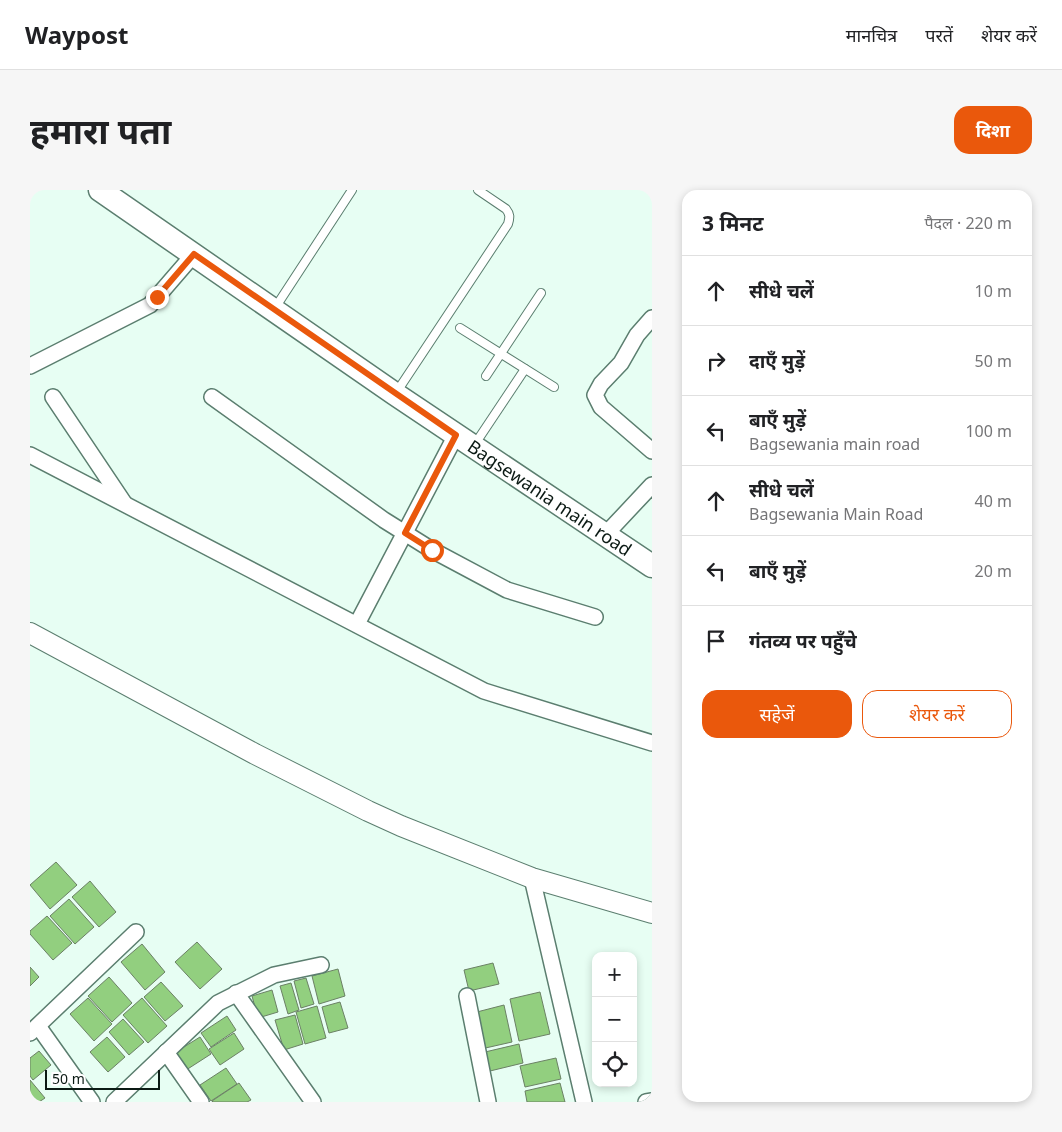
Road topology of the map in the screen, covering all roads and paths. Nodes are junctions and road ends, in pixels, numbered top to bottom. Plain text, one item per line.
1 (100, 190) edge
2 (352, 190) edge
3 (478, 190) edge
4 (194, 254) junction
5 (541, 293) dead end
6 (274, 310) junction
7 (652, 318) edge
8 (460, 328) dead end
9 (501, 353) junction
10 (30, 366) edge
11 (525, 369) junction
12 (486, 376) dead end
13 (554, 387) dead end
14 (395, 394) junction
15 (53, 397) dead end
16 (212, 397) dead end
17 (465, 441) junction
18 (652, 450) edge
19 (30, 455) edge
20 (652, 485) edge
21 (125, 504) junction
22 (405, 533) junction
23 (606, 534) junction
24 (652, 566) edge
25 (595, 617) dead end
26 (357, 624) junction
27 (30, 633) edge
28 (652, 743) edge
29 (532, 878) junction
30 (652, 913) edge
31 (136, 932) dead end
32 (321, 965) dead end
33 (236, 994) junction
34 (467, 996) dead end
35 (34, 1029) edge
36 (166, 1052) junction
37 (652, 1101) edge
38 (92, 1102) edge
39 (114, 1102) edge
40 (201, 1102) edge
41 (313, 1102) edge
42 (488, 1102) edge
43 (584, 1102) edge
44 (646, 1102) edge

1 - 4 main road
2 - 6 lane
3 - 14 lane
4 - 6 main road
4 - 10 street
5 - 9 lane
6 - 14 main road, Bagsewania main road
7 - 18 street
8 - 9 lane
9 - 11 lane
9 - 12 lane
11 - 13 lane
11 - 17 lane
14 - 17 main road, Bagsewania main road
15 - 21 street
16 - 22 street
17 - 22 street
17 - 23 main road, Bagsewania main road
19 - 21 street
20 - 23 street
21 - 26 street
22 - 25 street
22 - 26 street
23 - 24 main road, Bagsewania main road
26 - 28 street
27 - 29 street
29 - 30 street
29 - 43 street
31 - 35 street
32 - 33 street
33 - 36 street
33 - 41 street
34 - 42 street
35 - 38 street
36 - 39 street
36 - 40 street
37 - 44 street

